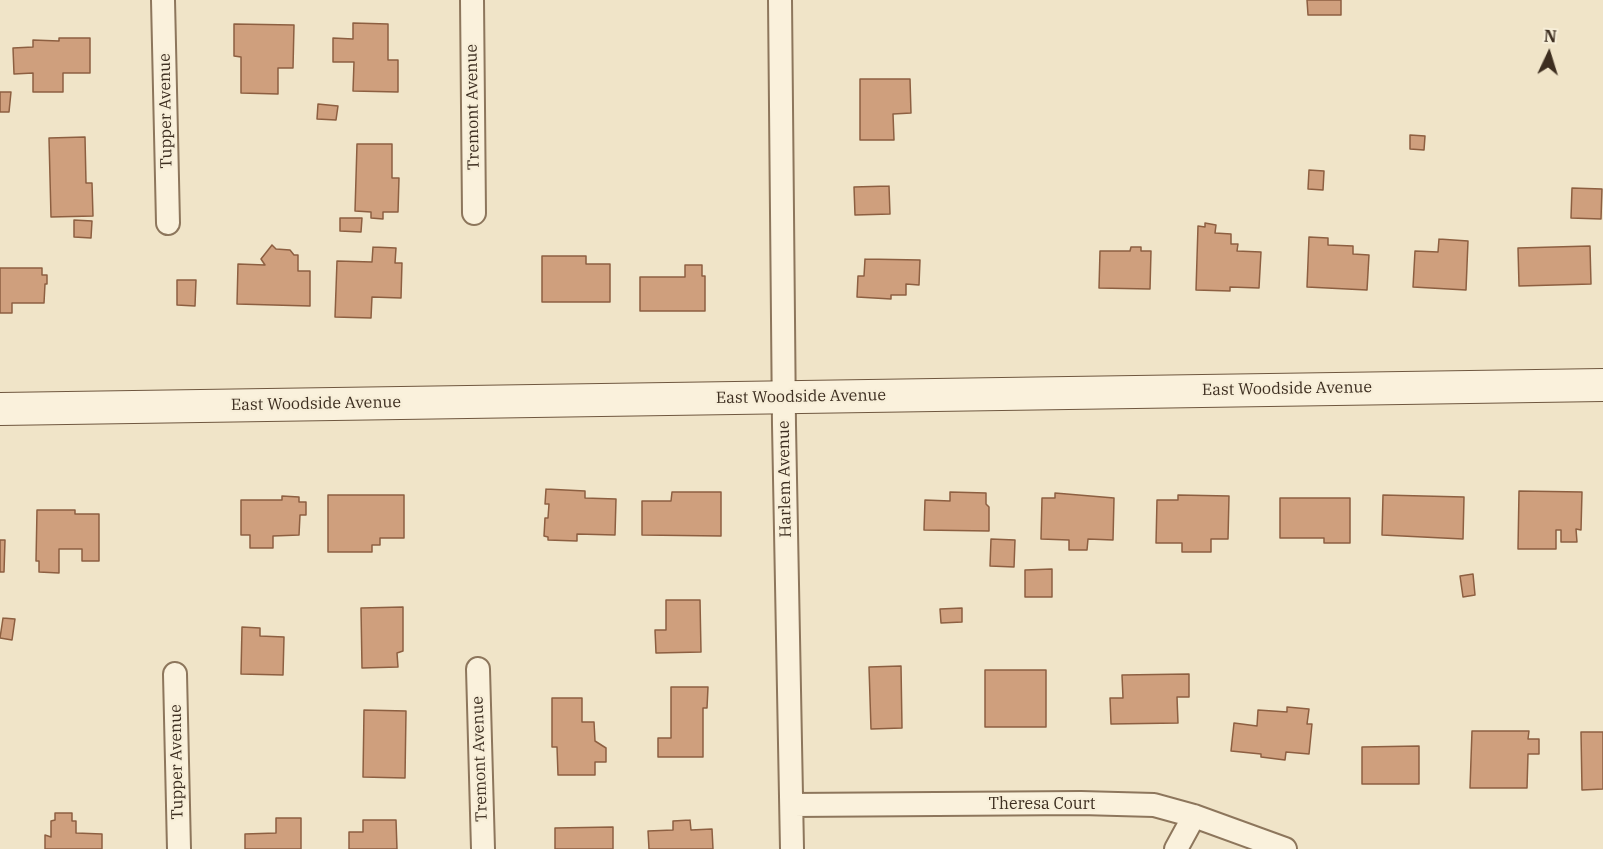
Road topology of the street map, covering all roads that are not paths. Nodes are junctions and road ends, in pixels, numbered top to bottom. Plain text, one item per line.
1 (163, 0) edge
2 (472, 0) edge
3 (780, 0) edge
4 (474, 213) dead end
5 (168, 223) dead end
6 (1603, 385) edge
7 (784, 397) junction
8 (0, 409) edge
9 (478, 669) dead end
10 (175, 674) dead end
11 (792, 805) junction
12 (1194, 816) junction
13 (179, 849) edge
14 (483, 849) edge
15 (792, 849) edge
16 (1176, 849) edge
17 (1286, 849) edge

1 - 5 street, Tupper Avenue
2 - 4 street, Tremont Avenue
3 - 7 street, Harlem Avenue
6 - 7 main road, East Woodside Avenue
7 - 8 main road, East Woodside Avenue
7 - 11 street, Harlem Avenue
9 - 14 street, Tremont Avenue
10 - 13 street, Tupper Avenue
11 - 12 street, Theresa Court
11 - 15 street, Harlem Avenue
12 - 16 street
12 - 17 street, Theresa Court

